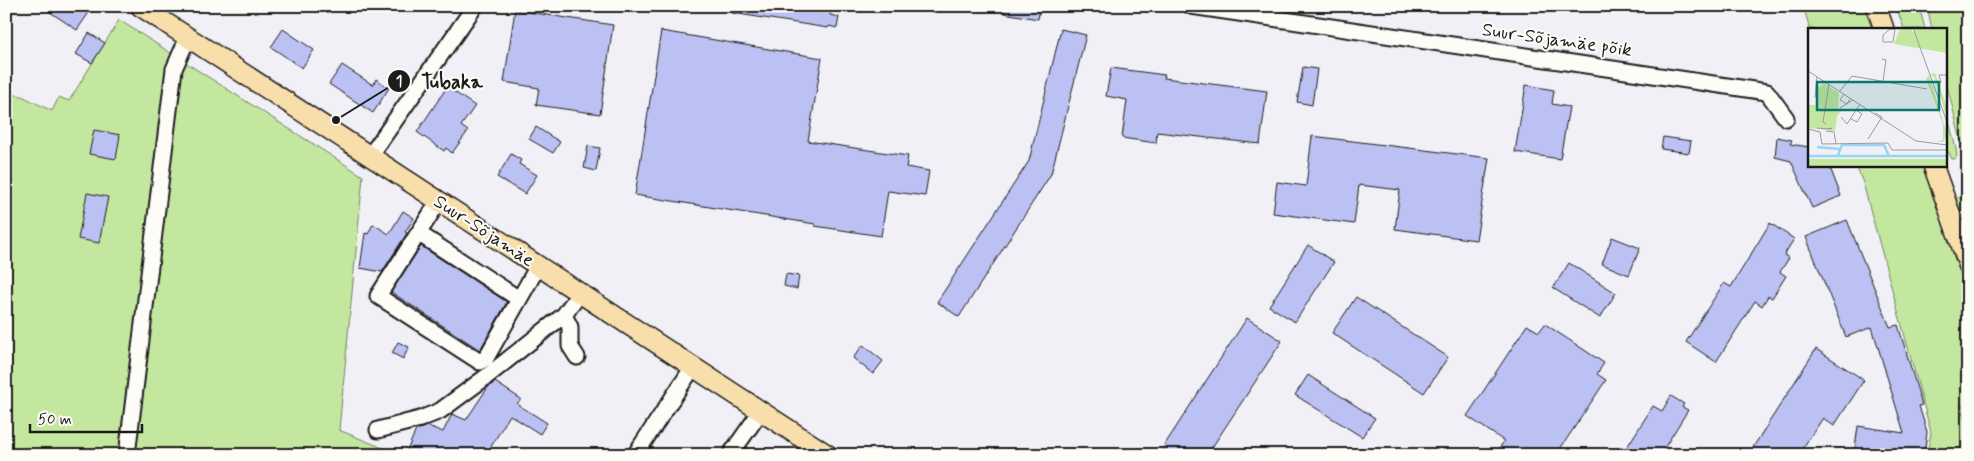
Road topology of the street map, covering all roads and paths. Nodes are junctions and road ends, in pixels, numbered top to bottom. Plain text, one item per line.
1 (140, 6) edge
2 (475, 6) edge
3 (1191, 6) edge
4 (1876, 6) edge
5 (1884, 28) edge
6 (188, 37) junction
7 (1786, 118) dead end
8 (370, 156) junction
9 (1933, 166) edge
10 (439, 201) junction
11 (418, 233) junction
12 (1968, 264) edge
13 (538, 266) junction
14 (580, 293) junction
15 (519, 299) junction
16 (564, 315) junction
17 (577, 357) dead end
18 (693, 367) junction
19 (761, 411) junction
20 (378, 430) dead end
21 (127, 455) edge
22 (635, 455) edge
23 (730, 455) edge
24 (828, 455) edge

1 - 6 main road, Suur-Sõjamäe
2 - 8 street
3 - 7 street, Suur-Sõjamäe põik
4 - 5 main road
6 - 8 main road, Suur-Sõjamäe
6 - 21 street
8 - 10 main road, Suur-Sõjamäe
9 - 12 main road
10 - 11 street
10 - 13 main road, Suur-Sõjamäe
11 - 15 street
11 - 15 street
13 - 14 main road, Suur-Sõjamäe
13 - 15 street
14 - 16 street
14 - 18 main road, Suur-Sõjamäe
16 - 17 street
16 - 20 street
18 - 19 main road, Suur-Sõjamäe
18 - 22 street
19 - 23 street
19 - 24 main road, Suur-Sõjamäe

